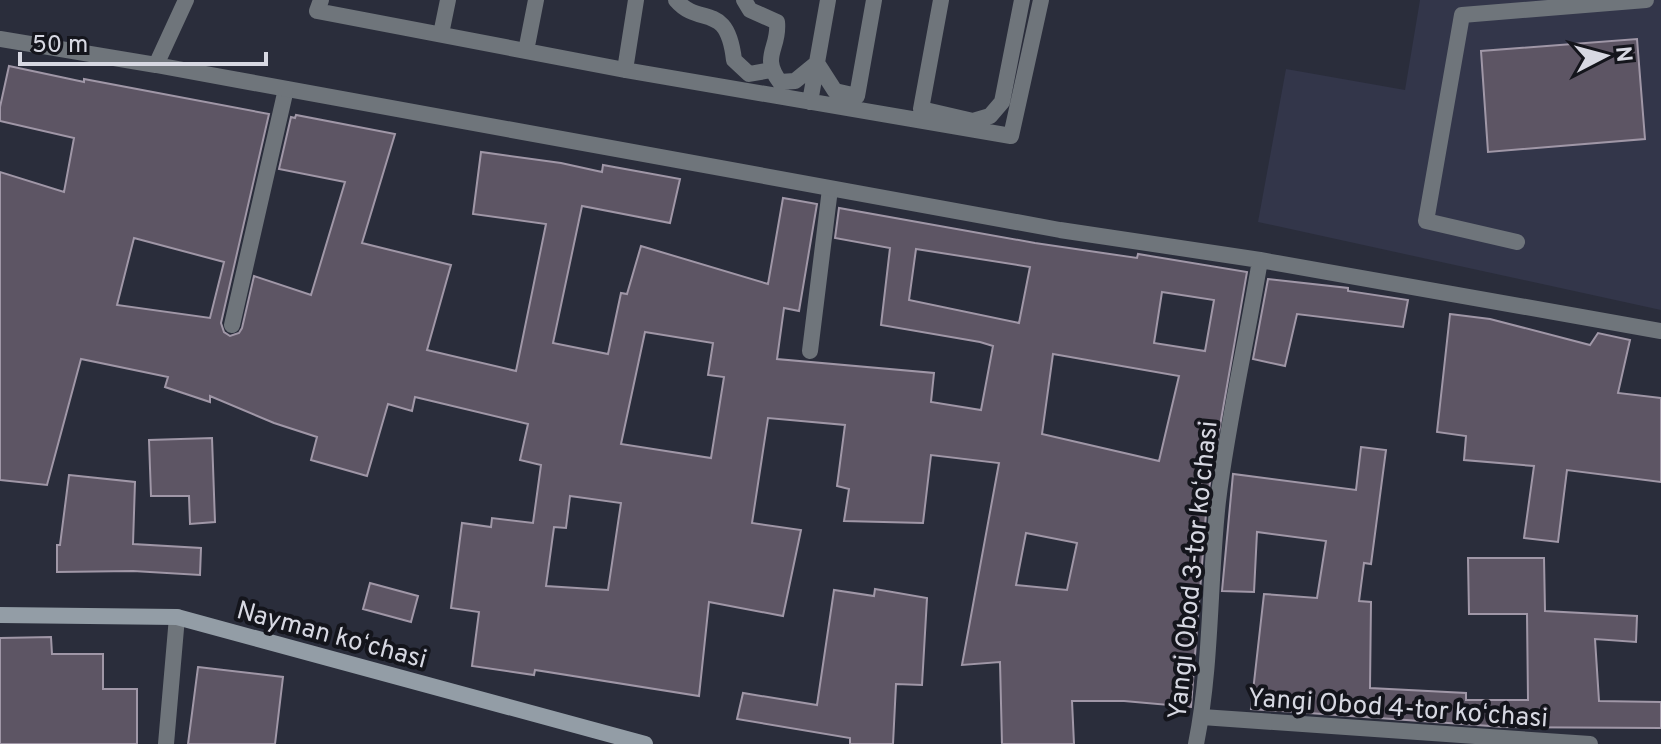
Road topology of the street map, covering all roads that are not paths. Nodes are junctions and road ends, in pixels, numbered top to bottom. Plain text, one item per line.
1 (186, 0) edge
2 (321, 0) edge
3 (448, 0) edge
4 (536, 0) edge
5 (636, 0) edge
6 (676, 0) edge
7 (744, 0) edge
8 (828, 0) edge
9 (874, 0) edge
10 (941, 0) edge
11 (1022, 0) edge
12 (1041, 0) edge
13 (1646, 0) edge
14 (441, 34) junction
15 (0, 39) edge
16 (526, 51) junction
17 (817, 63) junction
18 (156, 65) junction
19 (625, 70) junction
20 (771, 70) junction
21 (286, 89) junction
22 (810, 102) junction
23 (830, 189) junction
24 (1517, 242) dead end
25 (1260, 260) junction
26 (232, 325) dead end
27 (1661, 331) edge
28 (810, 351) dead end
29 (0, 615) edge
30 (177, 617) junction
31 (1202, 717) junction
32 (166, 744) edge
33 (645, 744) edge
34 (1196, 744) edge
35 (1590, 744) edge

1 - 18 street
2 - 14 street
3 - 14 street
4 - 16 street
5 - 19 street
6 - 20 street
7 - 20 street
8 - 17 street
9 - 17 street
10 - 11 street
12 - 22 street
13 - 24 street
14 - 16 street
15 - 18 street
16 - 19 street
17 - 20 street
17 - 22 street
18 - 21 street
19 - 22 street
21 - 23 street
21 - 26 street
23 - 25 street
23 - 28 street
25 - 27 street
25 - 31 street, Yangi Obod 3-tor koʻchasi
29 - 30 main road, Nayman koʻchasi
30 - 32 street
30 - 33 main road, Nayman koʻchasi
31 - 34 street, Yangi Obod 3-tor koʻchasi
31 - 35 street, Yangi Obod 4-tor koʻchasi

